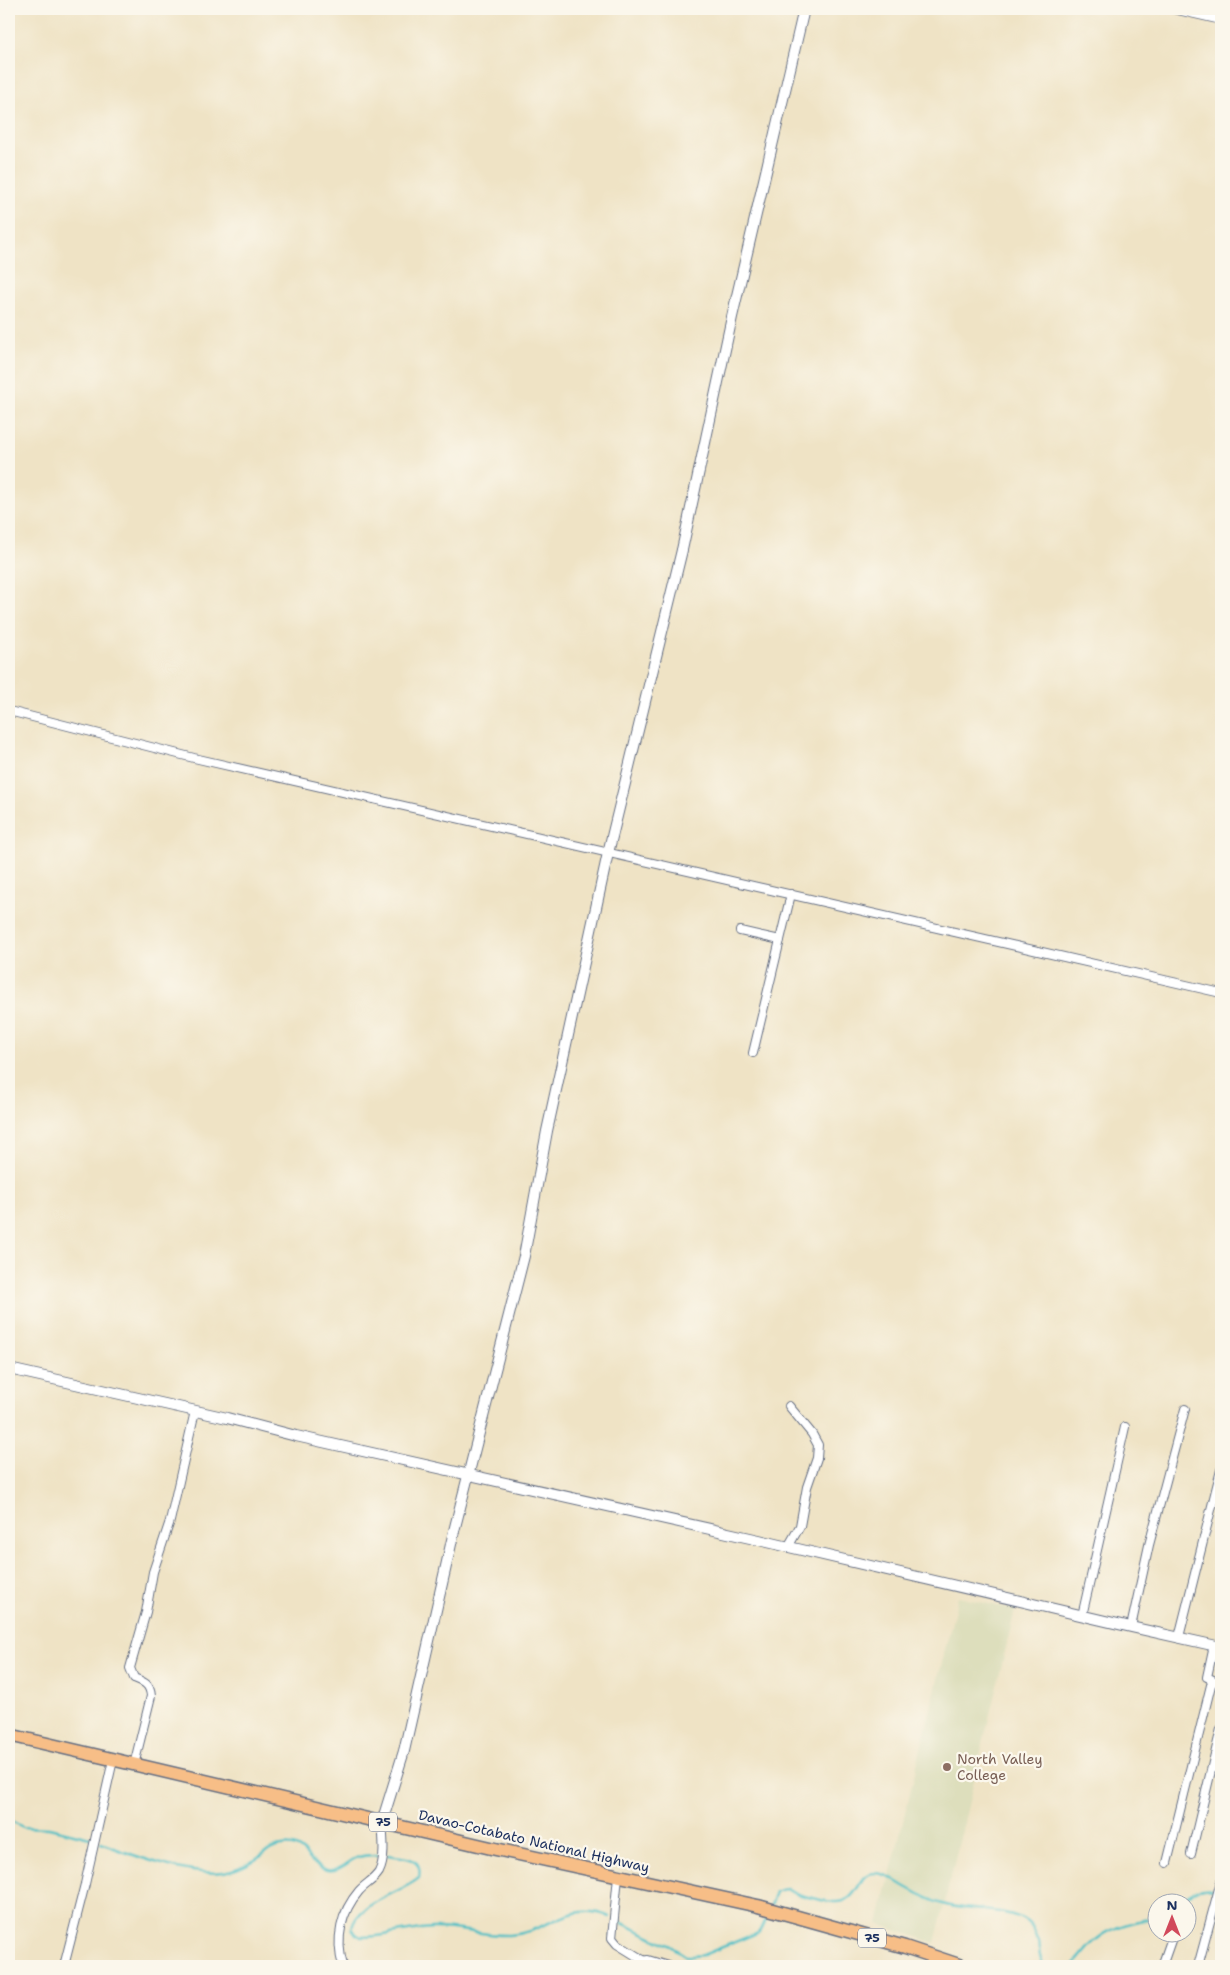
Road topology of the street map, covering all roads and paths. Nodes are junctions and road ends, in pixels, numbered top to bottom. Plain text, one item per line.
1 (804, 9) edge
2 (1173, 9) edge
3 (1221, 20) edge
4 (9, 711) edge
5 (608, 852) junction
6 (791, 894) junction
7 (740, 931) dead end
8 (780, 940) junction
9 (1221, 993) edge
10 (753, 1053) dead end
11 (9, 1370) edge
12 (789, 1406) dead end
13 (1185, 1410) dead end
14 (195, 1411) junction
15 (1126, 1428) dead end
16 (1221, 1470) edge
17 (468, 1474) junction
18 (788, 1547) junction
19 (1082, 1616) junction
20 (1131, 1628) junction
21 (1179, 1637) junction
22 (1218, 1646) edge
23 (1212, 1681) junction
24 (1221, 1684) edge
25 (1221, 1729) edge
26 (9, 1735) edge
27 (113, 1760) junction
28 (134, 1765) junction
29 (382, 1822) junction
30 (1191, 1854) dead end
31 (1167, 1863) dead end
32 (618, 1876) junction
33 (1221, 1881) edge
34 (1170, 1942) edge
35 (643, 1960) junction
36 (64, 1966) edge
37 (343, 1966) edge
38 (637, 1966) edge
39 (668, 1966) edge
40 (962, 1966) edge
41 (1162, 1966) edge
42 (1198, 1966) edge

1 - 5 street
2 - 3 street
4 - 5 street
5 - 6 street
5 - 17 street
6 - 8 street
6 - 9 street
7 - 8 street
8 - 10 street
11 - 14 street
12 - 18 street
13 - 20 street
14 - 17 street
14 - 28 street
15 - 19 street
16 - 21 street
17 - 18 street
17 - 29 street
18 - 19 street
19 - 20 street
20 - 21 street
21 - 22 street
22 - 23 street
23 - 24 street
23 - 31 street
25 - 30 street
26 - 27 highway, Davao-Cotabato National Highway / 75
27 - 28 highway, Davao-Cotabato National Highway / 75
27 - 36 street
28 - 29 highway, Davao-Cotabato National Highway / 75
29 - 32 highway, Davao-Cotabato National Highway / 75
29 - 37 street
32 - 35 street
32 - 40 highway, Davao-Cotabato National Highway / 75
33 - 42 street
34 - 41 street
35 - 38 street
35 - 39 street

